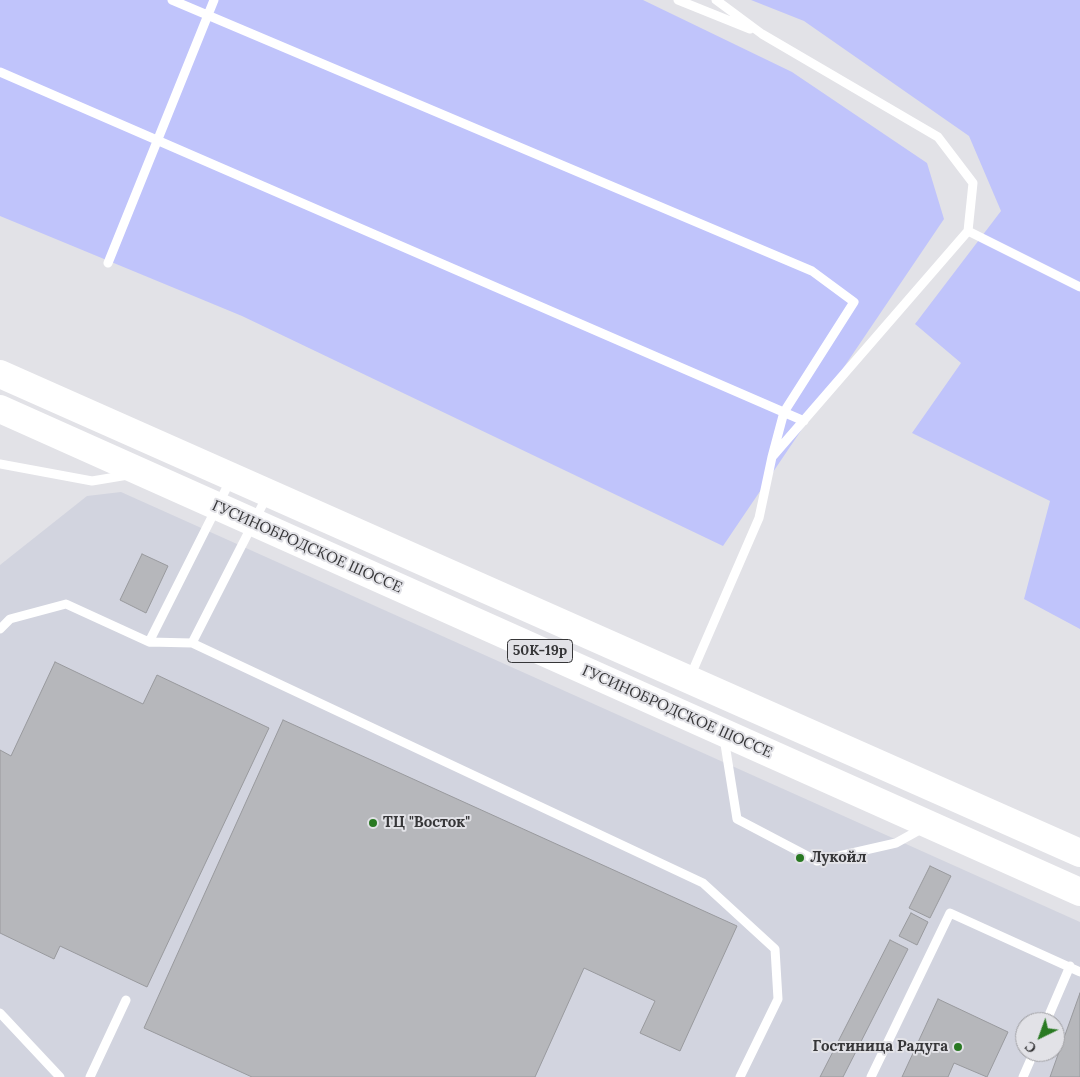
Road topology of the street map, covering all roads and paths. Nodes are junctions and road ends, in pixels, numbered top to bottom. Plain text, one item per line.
1 (172, 0) edge
2 (214, 0) edge
3 (678, 0) edge
4 (716, 0) edge
5 (208, 16) junction
6 (762, 34) junction
7 (0, 72) edge
8 (158, 140) junction
9 (968, 231) junction
10 (108, 264) dead end
11 (1080, 286) edge
12 (0, 374) edge
13 (0, 410) edge
14 (784, 412) junction
15 (804, 421) junction
16 (772, 457) junction
17 (0, 464) edge
18 (141, 473) junction
19 (232, 477) junction
20 (268, 493) junction
21 (217, 506) junction
22 (254, 523) junction
23 (0, 629) edge
24 (149, 642) junction
25 (192, 643) junction
26 (689, 680) junction
27 (723, 733) junction
28 (929, 824) junction
29 (1080, 853) edge
30 (1080, 892) edge
31 (1070, 966) junction
32 (1080, 972) edge
33 (126, 1000) dead end
34 (1050, 1012) edge
35 (0, 1013) edge
36 (1030, 1062) edge
37 (60, 1077) edge
38 (90, 1077) edge
39 (740, 1077) edge
40 (871, 1077) edge
41 (1023, 1077) edge

1 - 5 lane
2 - 5 lane
3 - 6 lane
4 - 6 lane
5 - 8 lane
5 - 14 lane
6 - 9 lane
7 - 8 lane
8 - 10 lane
8 - 14 lane
9 - 11 lane
9 - 15 lane
12 - 19 main road, 50К-19р
13 - 18 main road, ГУСИНОБРОДСКОЕ ШОССЕ / 50К-19р
14 - 15 lane
14 - 16 lane
15 - 16 lane
16 - 26 lane
17 - 18 lane
18 - 21 main road, ГУСИНОБРОДСКОЕ ШОССЕ / 50К-19р
19 - 20 main road, 50К-19р
19 - 21 lane
20 - 22 lane
20 - 26 main road, 50К-19р
21 - 22 main road, ГУСИНОБРОДСКОЕ ШОССЕ / 50К-19р
21 - 24 lane
22 - 25 lane
22 - 27 main road, ГУСИНОБРОДСКОЕ ШОССЕ / 50К-19р
23 - 24 lane
24 - 25 lane
25 - 39 lane
26 - 29 main road, 50К-19р
27 - 28 main road, ГУСИНОБРОДСКОЕ ШОССЕ / 50К-19р
27 - 28 lane
28 - 30 main road, ГУСИНОБРОДСКОЕ ШОССЕ / 50К-19р
31 - 32 lane
31 - 34 lane
31 - 40 lane
33 - 38 lane
35 - 37 lane
36 - 41 lane

